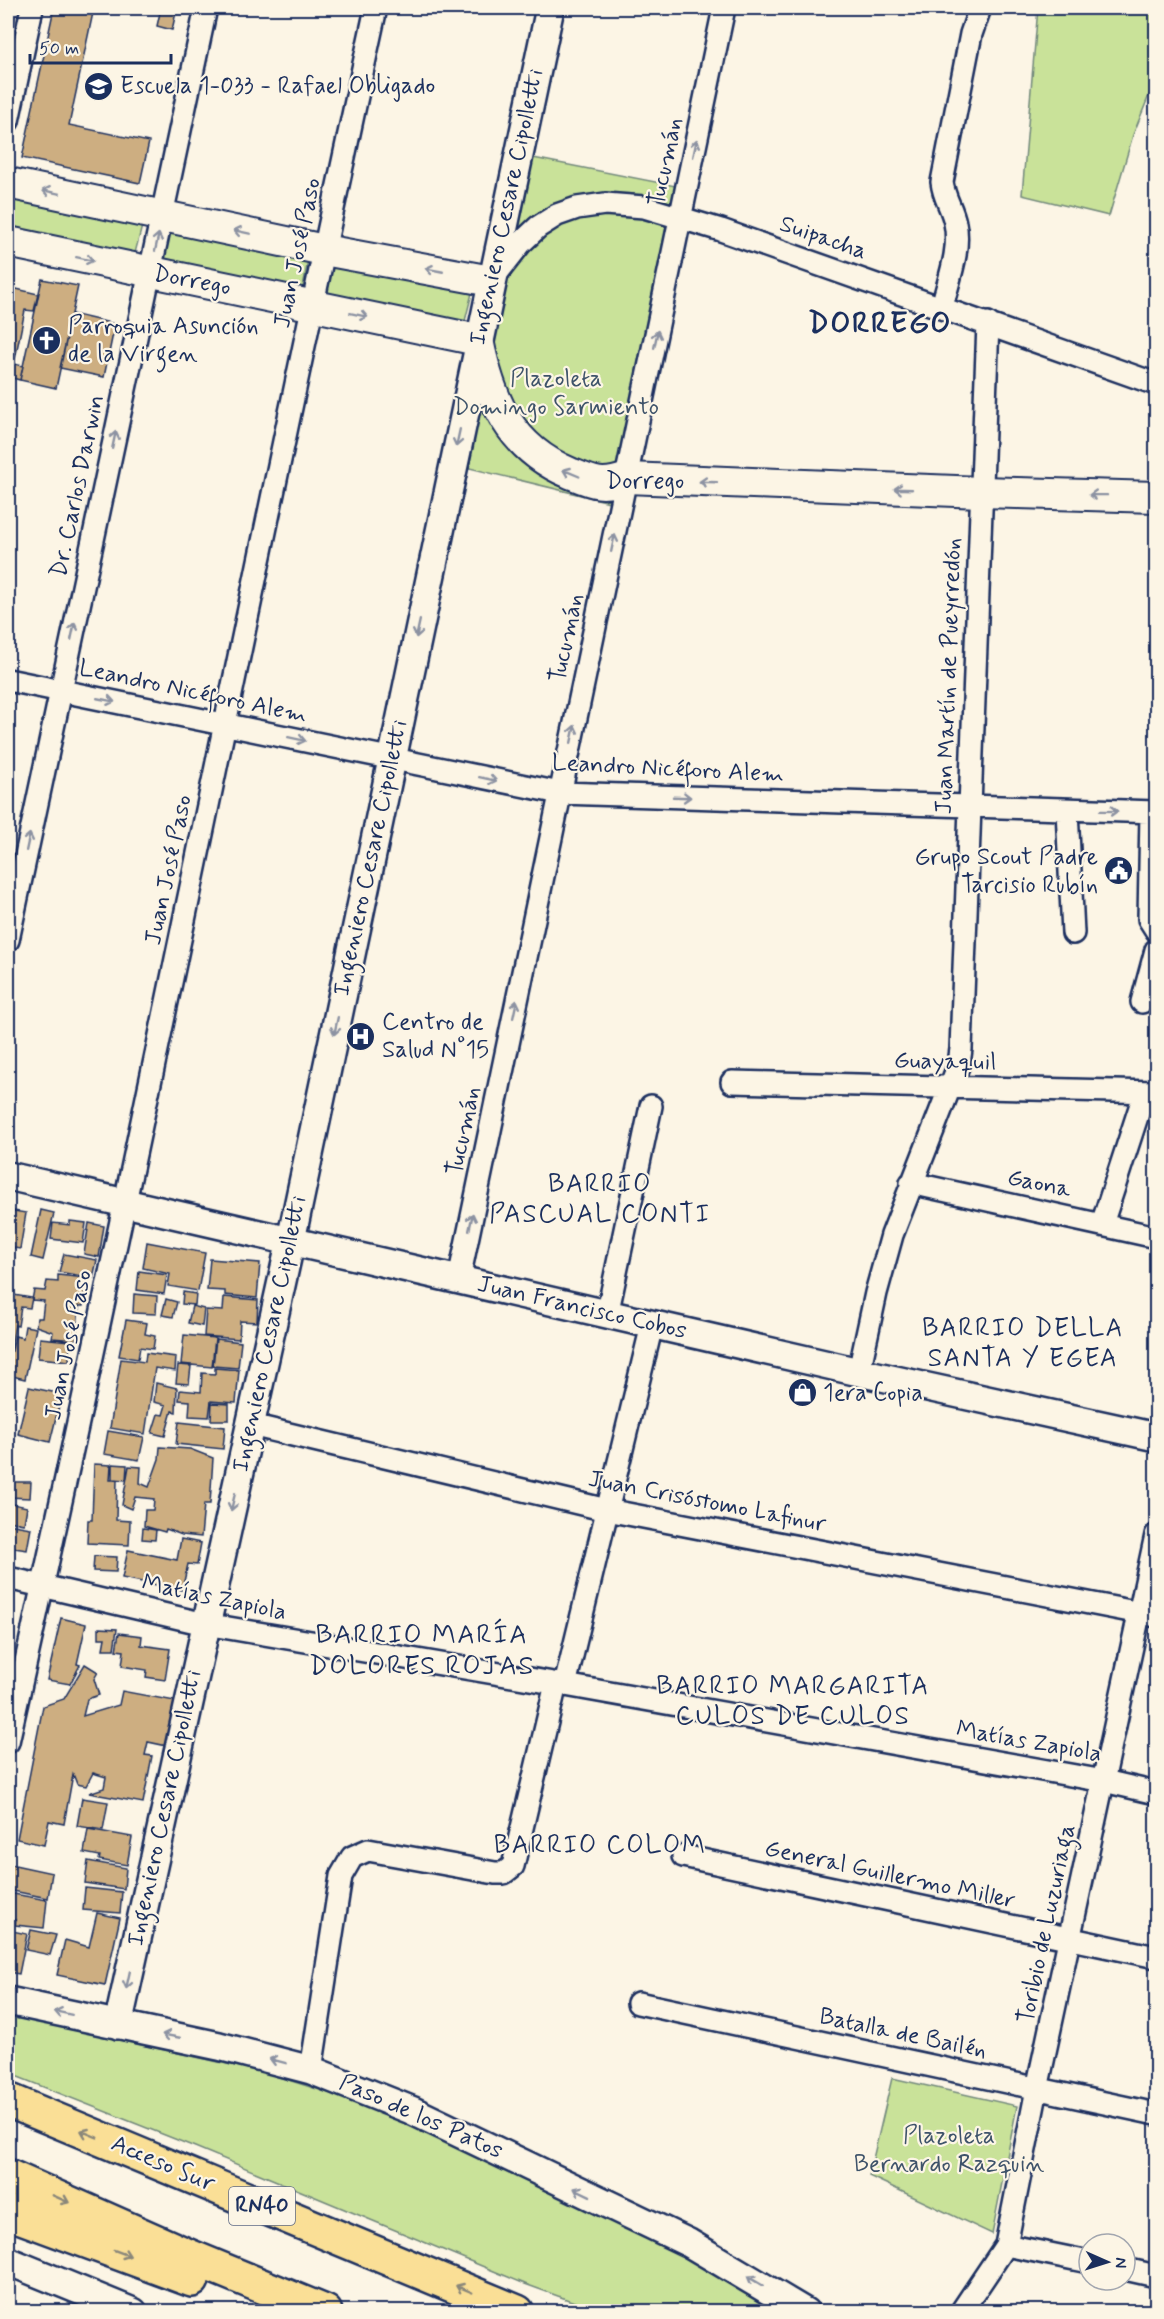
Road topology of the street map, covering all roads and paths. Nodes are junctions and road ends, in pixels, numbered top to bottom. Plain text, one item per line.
1 (32, 8) edge
2 (206, 8) edge
3 (376, 8) edge
4 (550, 8) edge
5 (724, 8) edge
6 (980, 8) edge
7 (8, 121) edge
8 (8, 183) edge
9 (162, 216) junction
10 (681, 217) junction
11 (8, 242) edge
12 (324, 249) junction
13 (150, 273) junction
14 (491, 281) junction
15 (313, 305) junction
16 (942, 307) junction
17 (988, 323) junction
18 (478, 340) junction
19 (1156, 384) edge
20 (627, 478) junction
21 (981, 492) junction
22 (1156, 497) edge
23 (8, 680) edge
24 (61, 690) junction
25 (226, 724) junction
26 (392, 759) junction
27 (560, 793) junction
28 (971, 807) junction
29 (1067, 810) junction
30 (1154, 812) edge
31 (1156, 930) edge
32 (1073, 933) dead end
33 (8, 940) edge
34 (1156, 950) edge
35 (1142, 1002) dead end
36 (732, 1082) dead end
37 (950, 1088) junction
38 (1150, 1092) edge
39 (651, 1106) dead end
40 (8, 1176) edge
41 (911, 1182) junction
42 (126, 1203) junction
43 (1102, 1224) junction
44 (1156, 1236) edge
45 (291, 1240) junction
46 (459, 1279) junction
47 (607, 1315) junction
48 (652, 1325) junction
49 (859, 1372) junction
50 (250, 1425) junction
51 (1156, 1437) edge
52 (607, 1510) junction
53 (1156, 1535) edge
54 (8, 1578) edge
55 (43, 1585) junction
56 (1148, 1615) edge
57 (205, 1624) junction
58 (560, 1684) junction
59 (8, 1742) edge
60 (1104, 1781) junction
61 (1156, 1792) edge
62 (683, 1856) dead end
63 (1070, 1939) junction
64 (1156, 1957) edge
65 (8, 2001) edge
66 (638, 2003) dead end
67 (118, 2025) junction
68 (311, 2070) junction
69 (1037, 2089) junction
70 (8, 2100) edge
71 (1156, 2114) edge
72 (8, 2176) edge
73 (8, 2212) edge
74 (1006, 2245) junction
75 (1077, 2260) edge
76 (8, 2261) edge
77 (1137, 2272) edge
78 (1156, 2276) edge
79 (133, 2312) edge
80 (278, 2312) edge
81 (325, 2312) edge
82 (517, 2312) edge
83 (805, 2312) edge
84 (961, 2312) edge

1 - 7 street
2 - 9 street, Dr. Carlos Darwin
3 - 12 street, Juan José Paso
4 - 14 street, Ingeniero Cesare Cipolletti
10 -> 5 street, Tucumán
6 - 16 street
9 -> 8 main road
12 -> 9 main road
13 -> 9 street, Dr. Carlos Darwin
10 - 14 street, Suipacha
10 - 16 street, Suipacha
20 -> 10 street, Tucumán
11 -> 13 main road, Dorrego
14 -> 12 main road
12 - 15 street, Juan José Paso
13 - 15 main road, Dorrego
24 -> 13 street, Dr. Carlos Darwin
14 - 18 street, Ingeniero Cesare Cipolletti
15 -> 18 main road, Dorrego
15 - 25 street, Juan José Paso
16 - 17 street, Suipacha
17 - 19 street, Suipacha
17 - 21 street, Juan Martín de Pueyrredón
20 -> 18 main road, Dorrego
18 -> 26 street, Ingeniero Cesare Cipolletti
21 -> 20 main road, Dorrego
27 -> 20 street, Tucumán
22 -> 21 main road, Dorrego
21 - 28 street, Juan Martín de Pueyrredón
23 - 24 street, Leandro Nicéforo Alem
24 -> 25 street, Leandro Nicéforo Alem
33 -> 24 street, Dr. Carlos Darwin
25 -> 26 street, Leandro Nicéforo Alem
25 - 42 street, Juan José Paso
26 -> 27 street, Leandro Nicéforo Alem
26 -> 45 street, Ingeniero Cesare Cipolletti
27 -> 28 street, Leandro Nicéforo Alem
46 -> 27 street, Tucumán
28 - 29 street, Leandro Nicéforo Alem
28 - 37 street, Juan Martín de Pueyrredón
29 -> 30 street, Leandro Nicéforo Alem
29 - 32 street
30 - 31 street
34 - 35 street
36 - 37 street, Guayaquil
37 - 38 street, Guayaquil
37 - 41 street, Juan Martín de Pueyrredón
38 - 43 street
39 - 47 street
40 - 42 street, Juan Francisco Cobos
41 - 43 street, Gaona
41 - 49 street, Juan Martín de Pueyrredón
42 - 45 street, Juan Francisco Cobos
42 - 55 street, Juan José Paso
43 - 44 street, Gaona
45 - 46 street, Juan Francisco Cobos
45 - 50 street, Ingeniero Cesare Cipolletti
46 - 47 street, Juan Francisco Cobos
47 - 48 street, Juan Francisco Cobos
48 - 49 street, Juan Francisco Cobos
48 - 52 street
49 - 51 street, Juan Francisco Cobos
50 - 52 street, Juan Crisóstomo Lafinur
50 -> 57 street, Ingeniero Cesare Cipolletti
52 - 56 street, Juan Crisóstomo Lafinur
52 - 58 street
53 - 56 street, Toribio de Luzuriaga
54 - 55 street, Matías Zapiola
55 - 57 street, Matías Zapiola
55 - 59 street, Juan José Paso
56 - 60 street, Toribio de Luzuriaga
57 - 58 street, Matías Zapiola
57 -> 67 street, Ingeniero Cesare Cipolletti
58 - 60 street, Matías Zapiola
58 - 68 street
60 - 61 street, Matías Zapiola
60 - 63 street, Toribio de Luzuriaga
62 - 63 street, General Guillermo Miller
63 - 64 street, General Guillermo Miller
63 - 69 street, Toribio de Luzuriaga
67 -> 65 street, Paso de los Patos
66 - 69 street, Batalla de Bailén
68 -> 67 street, Paso de los Patos
83 -> 68 street, Paso de los Patos
69 - 71 street, Batalla de Bailén
69 - 74 street, Toribio de Luzuriaga
82 -> 70 highway, Acceso Sur / RN40
72 -> 81 highway
73 -> 80 highway
74 - 75 street
74 - 84 street, Toribio de Luzuriaga
76 - 79 street
77 - 78 street

